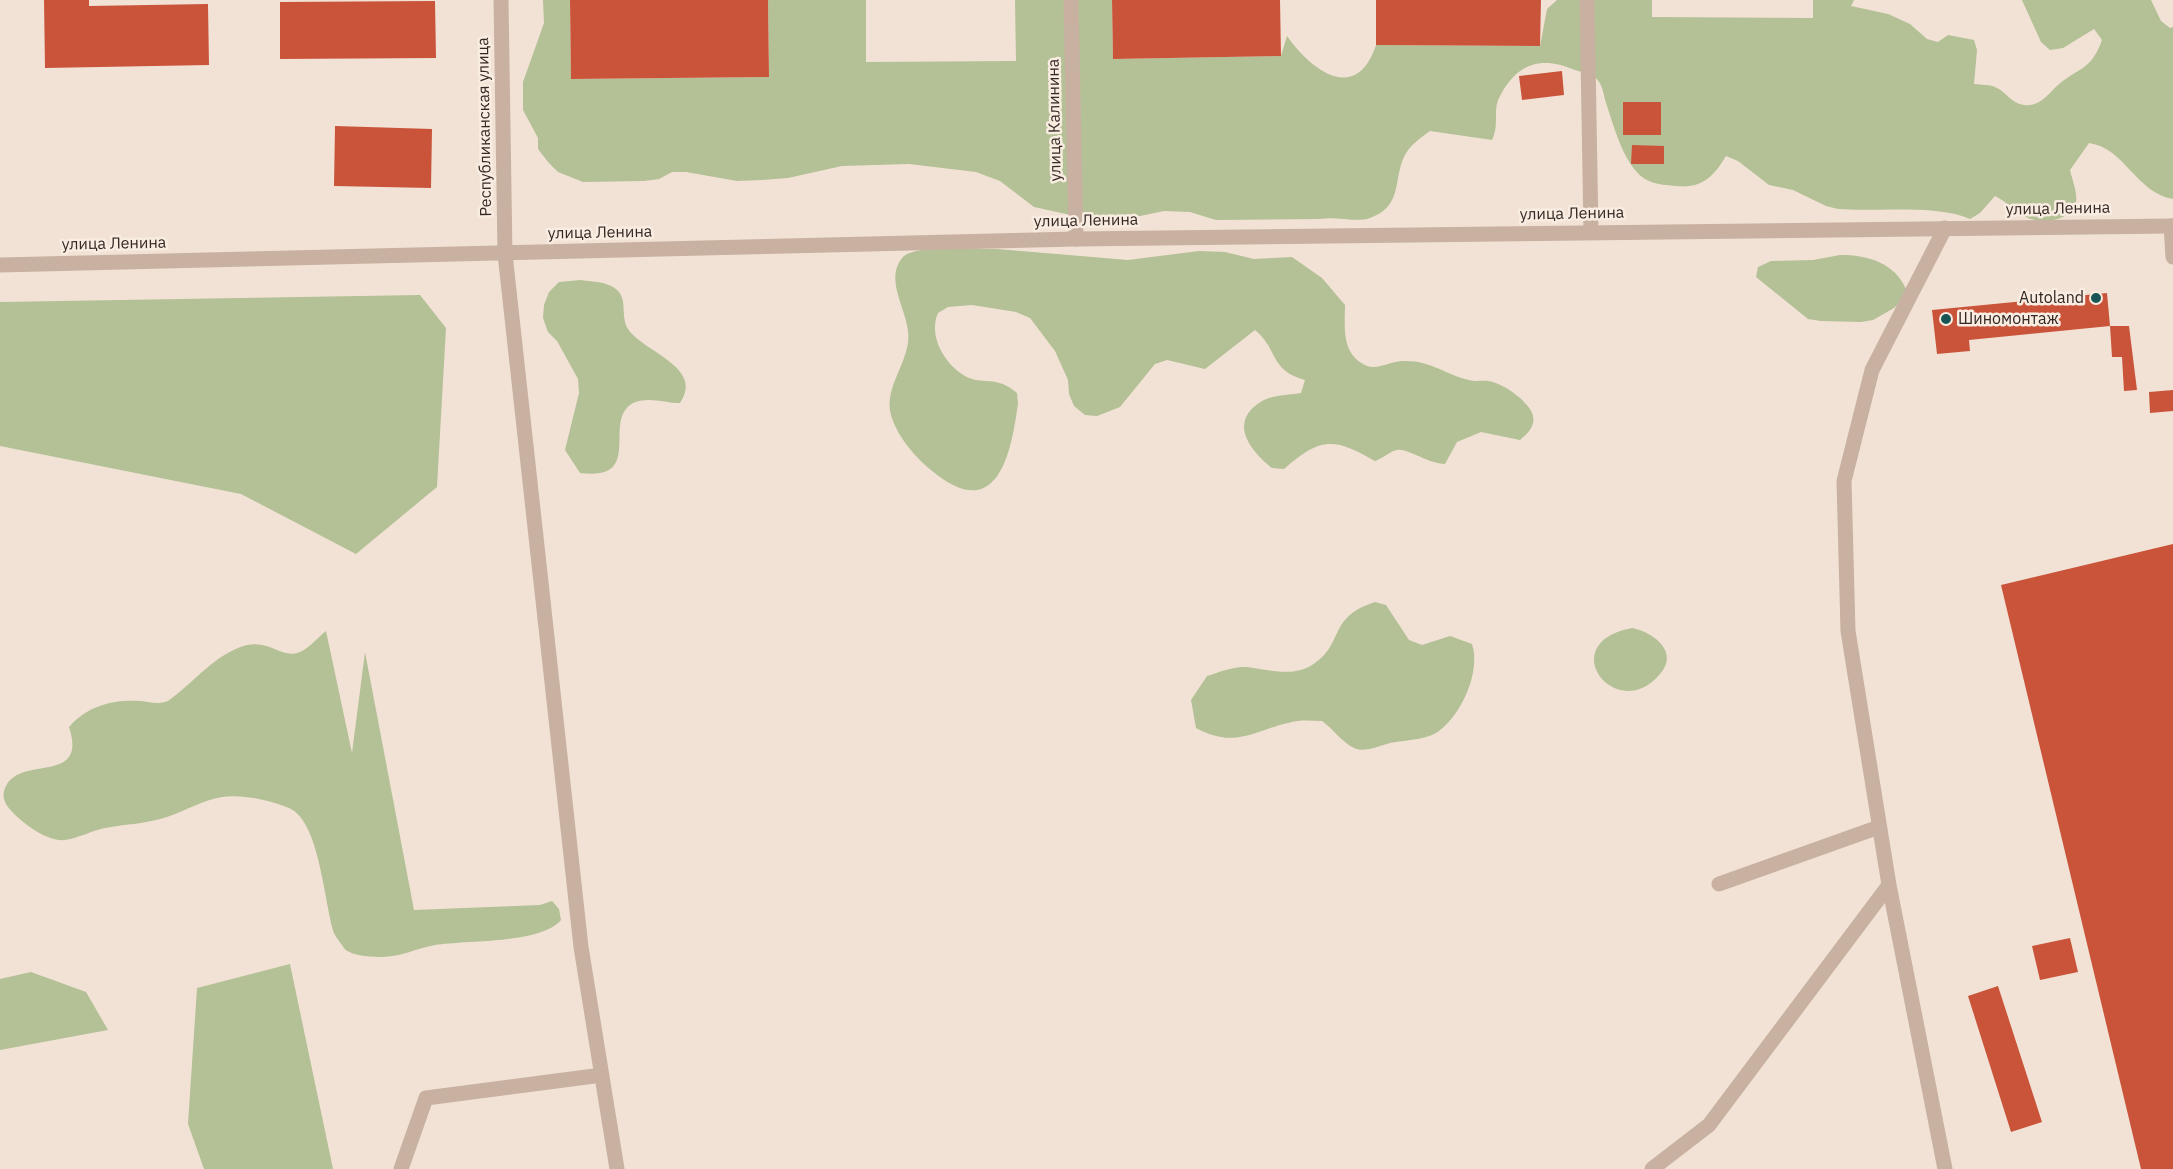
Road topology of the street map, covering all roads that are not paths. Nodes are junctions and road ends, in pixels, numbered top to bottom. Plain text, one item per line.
1 (501, 0) edge
2 (1071, 0) edge
3 (1587, 0) edge
4 (2172, 226) edge
5 (1945, 228) junction
6 (1591, 232) junction
7 (1076, 239) junction
8 (505, 254) junction
9 (2173, 257) edge
10 (0, 265) edge
11 (1879, 827) junction
12 (1719, 884) dead end
13 (1889, 885) junction
14 (602, 1075) junction
15 (401, 1169) edge
16 (616, 1169) edge
17 (1652, 1169) edge
18 (1945, 1169) edge

1 - 8 street, Республиканская улица
2 - 7 street, улица Калинина
3 - 6 street
4 - 5 street, улица Ленина
4 - 9 street
5 - 6 street, улица Ленина
5 - 11 street
6 - 7 street, улица Ленина
7 - 8 street, улица Ленина
8 - 10 street, улица Ленина
8 - 14 street, Республиканская улица
11 - 12 street
11 - 13 street
13 - 17 street
13 - 18 street
14 - 15 street
14 - 16 street, Республиканская улица

